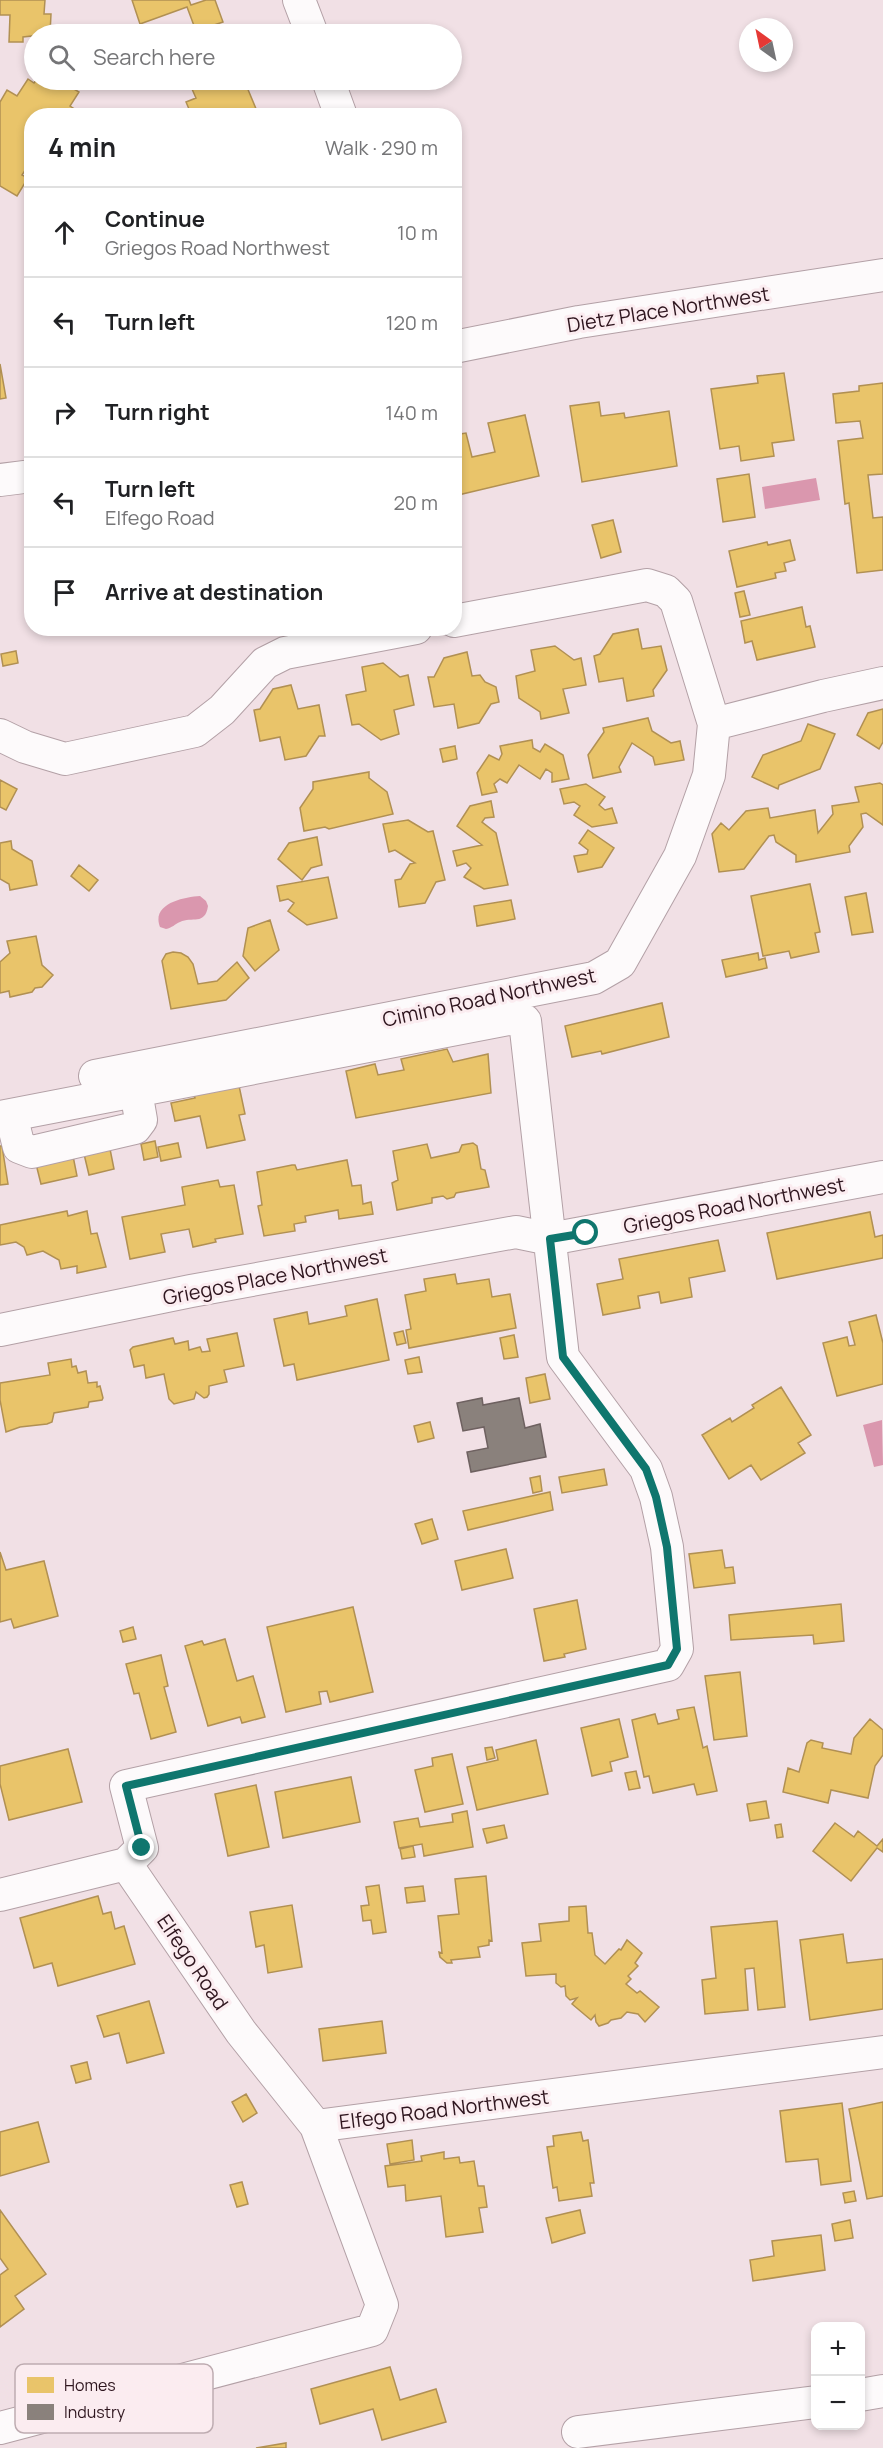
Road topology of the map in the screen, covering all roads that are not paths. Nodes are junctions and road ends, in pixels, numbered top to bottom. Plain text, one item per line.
1 (299, 0) edge
2 (308, 24) edge
3 (332, 90) edge
4 (338, 108) edge
5 (883, 275) edge
6 (462, 345) edge
7 (24, 477) edge
8 (0, 480) edge
9 (462, 620) edge
10 (374, 636) edge
11 (883, 683) edge
12 (714, 724) junction
13 (0, 735) edge
14 (4, 1109) edge
15 (883, 1177) edge
16 (550, 1239) junction
17 (0, 1330) edge
18 (126, 1864) junction
19 (0, 1895) edge
20 (883, 2052) edge
21 (316, 2126) junction
22 (213, 2372) edge
23 (883, 2391) edge
24 (865, 2394) edge
25 (811, 2403) edge
26 (15, 2424) edge
27 (0, 2428) edge
28 (578, 2432) dead end

1 - 2 street
3 - 4 street
5 - 6 street, Dietz Place Northwest
7 - 8 street
9 - 12 street
10 - 13 street
11 - 12 street
12 - 14 street, Cimino Road Northwest
14 - 16 street
15 - 16 street, Griegos Road Northwest
16 - 17 street, Griegos Place Northwest
16 - 18 street
18 - 19 street
18 - 21 street, Elfego Road
20 - 21 street, Elfego Road Northwest
21 - 22 street, Elfego Road Northwest
23 - 24 street
25 - 28 street
26 - 27 street, Elfego Road Northwest

